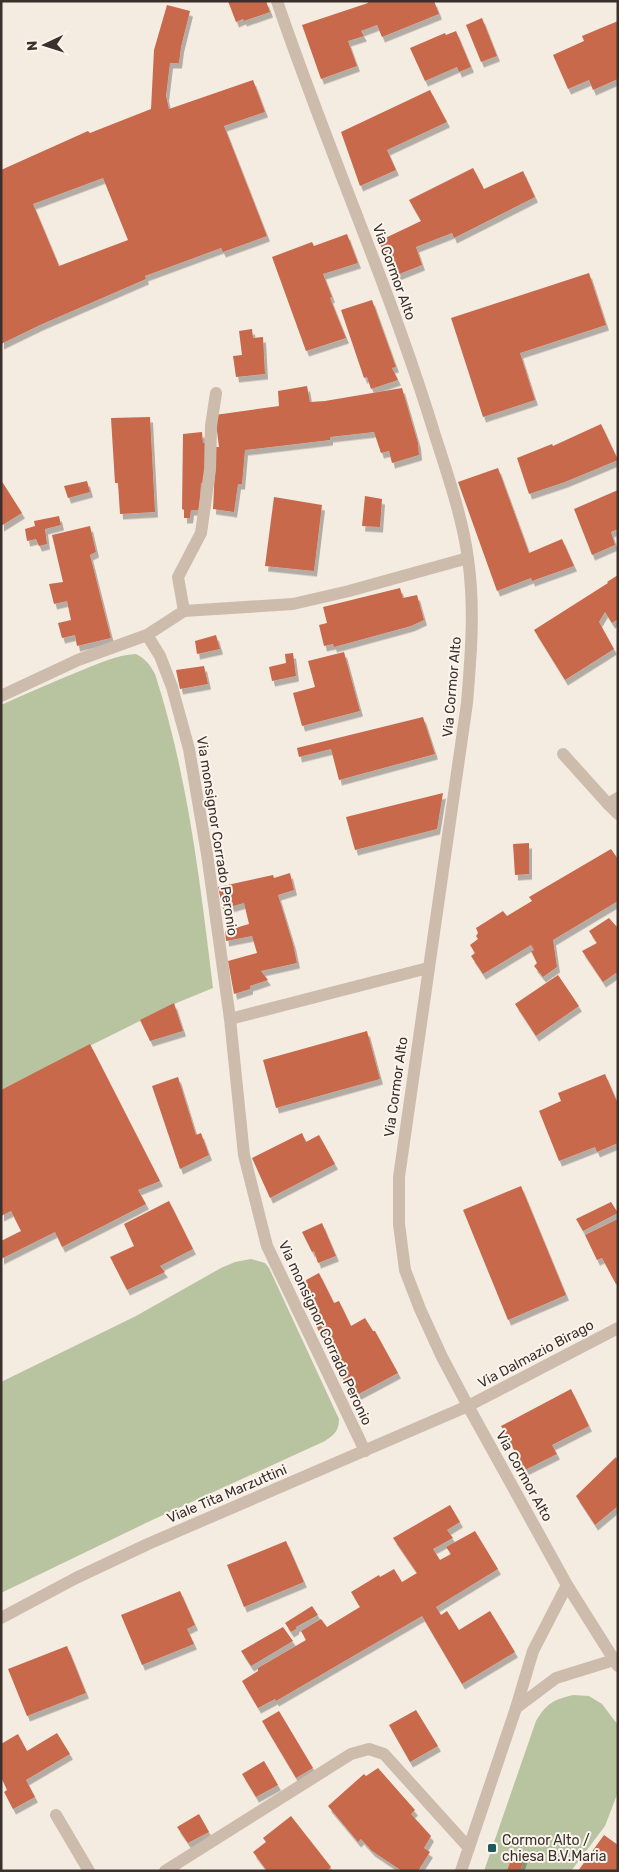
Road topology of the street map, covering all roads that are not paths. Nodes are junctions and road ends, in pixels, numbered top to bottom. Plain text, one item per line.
1 (277, 1) edge
2 (216, 393) dead end
3 (468, 558) junction
4 (184, 611) junction
5 (148, 635) junction
6 (1, 696) edge
7 (563, 754) dead end
8 (613, 801) edge
9 (618, 814) edge
10 (428, 968) junction
11 (230, 1019) junction
12 (618, 1328) edge
13 (468, 1406) junction
14 (365, 1451) junction
15 (567, 1585) junction
16 (1, 1618) edge
17 (616, 1663) edge
18 (516, 1708) junction
19 (56, 1815) dead end
20 (469, 1848) junction
21 (89, 1871) edge
22 (165, 1871) edge
23 (461, 1871) edge

1 - 3 street, Via Cormor Alto
2 - 4 street
3 - 4 street
3 - 10 street, Via Cormor Alto
4 - 5 street
5 - 6 street
5 - 11 street, Via monsignor Corrado Peronio
7 - 8 street
8 - 9 street
10 - 11 street
10 - 13 street, Via Cormor Alto
11 - 14 street, Via monsignor Corrado Peronio
12 - 13 street, Via Dalmazio Birago
13 - 14 street, Viale Tita Marzuttini
13 - 15 street, Via Cormor Alto
14 - 16 street, Viale Tita Marzuttini
15 - 17 street, Via Cormor Alto
15 - 18 street
17 - 18 street, Via Cormor Alto
18 - 20 street
19 - 21 street
20 - 22 street
20 - 23 street

